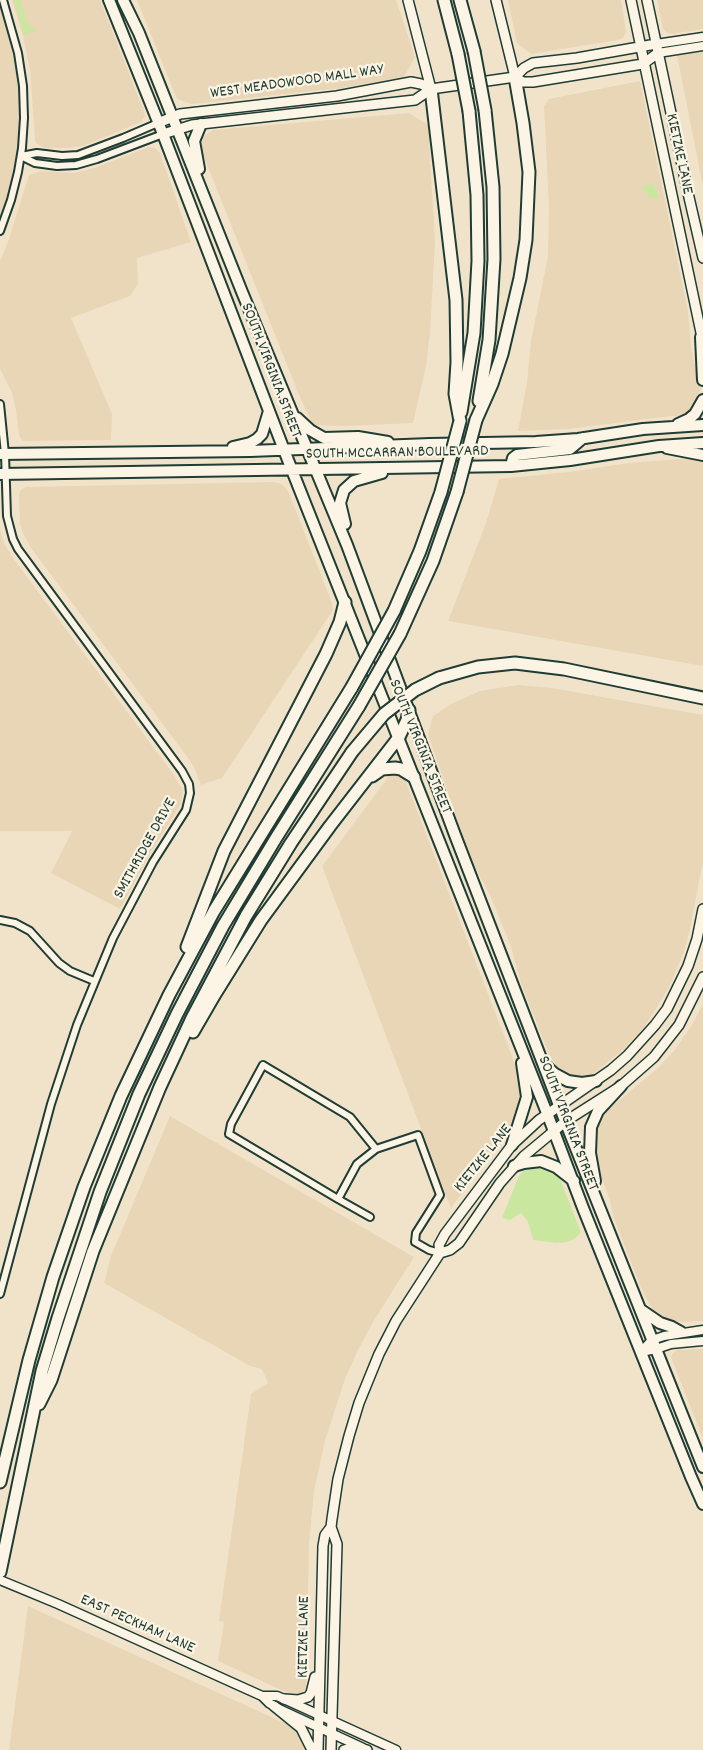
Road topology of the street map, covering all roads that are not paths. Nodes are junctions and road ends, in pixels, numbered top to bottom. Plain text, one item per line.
1 (3, 0) edge
2 (109, 0) edge
3 (123, 0) edge
4 (408, 0) edge
5 (444, 0) edge
6 (460, 0) edge
7 (496, 0) edge
8 (631, 0) edge
9 (647, 0) edge
10 (703, 37) edge
11 (703, 46) edge
12 (640, 47) junction
13 (657, 49) junction
14 (644, 64) junction
15 (514, 76) junction
16 (431, 89) junction
17 (165, 119) junction
18 (201, 124) junction
19 (170, 131) junction
20 (21, 156) junction
21 (203, 192) junction
22 (0, 231) edge
23 (703, 258) edge
24 (702, 340) edge
25 (703, 380) edge
26 (703, 400) edge
27 (0, 404) edge
28 (269, 411) junction
29 (294, 414) junction
30 (476, 420) junction
31 (460, 421) junction
32 (703, 425) edge
33 (671, 426) junction
34 (584, 438) junction
35 (703, 443) edge
36 (401, 445) junction
37 (659, 446) junction
38 (308, 449) junction
39 (284, 450) junction
40 (217, 451) junction
41 (3, 454) edge
42 (703, 456) edge
43 (510, 466) junction
44 (411, 468) junction
45 (293, 470) junction
46 (317, 470) junction
47 (3, 474) edge
48 (356, 569) junction
49 (345, 602) junction
50 (703, 698) edge
51 (409, 710) junction
52 (399, 737) junction
53 (414, 777) junction
54 (357, 791) junction
55 (474, 884) junction
56 (459, 890) junction
57 (703, 909) edge
58 (0, 920) edge
59 (703, 977) edge
60 (94, 981) junction
61 (169, 995) junction
62 (517, 1037) junction
63 (544, 1064) junction
64 (596, 1080) junction
65 (621, 1086) junction
66 (560, 1105) junction
67 (548, 1113) junction
68 (566, 1121) junction
69 (554, 1130) junction
70 (512, 1145) junction
71 (134, 1147) junction
72 (376, 1150) junction
73 (514, 1166) junction
74 (574, 1181) junction
75 (338, 1198) junction
76 (600, 1206) junction
77 (370, 1216) dead end
78 (440, 1253) junction
79 (0, 1294) edge
80 (640, 1309) junction
81 (703, 1330) edge
82 (681, 1332) junction
83 (703, 1341) edge
84 (654, 1345) junction
85 (641, 1352) junction
86 (32, 1419) junction
87 (703, 1467) edge
88 (0, 1482) edge
89 (703, 1504) edge
90 (331, 1527) junction
91 (0, 1572) edge
92 (0, 1580) edge
93 (320, 1650) junction
94 (262, 1696) junction
95 (284, 1699) junction
96 (274, 1706) junction
97 (318, 1714) junction
98 (331, 1720) junction
99 (318, 1727) junction
100 (331, 1733) junction
101 (312, 1750) edge
102 (318, 1750) edge
103 (331, 1750) edge
104 (344, 1750) edge
105 (367, 1750) edge
106 (396, 1750) edge

1 - 20 street
2 - 17 main road, SOUTH VIRGINIA STREET
3 - 17 main road, SOUTH VIRGINIA STREET
4 - 16 main road
5 - 31 highway, bridge
6 - 30 highway, bridge
7 - 15 main road
8 - 12 main road, KIETZKE LANE
9 - 13 main road, KIETZKE LANE
10 - 13 street
11 - 13 street
12 - 13 main road, WEST MEADOWOOD MALL WAY
12 - 14 main road, KIETZKE LANE
12 - 15 main road, WEST MEADOWOOD MALL WAY
13 - 14 main road, WEST MEADOWOOD MALL WAY
13 - 23 main road, KIETZKE LANE
14 - 15 main road, WEST MEADOWOOD MALL WAY
14 - 24 main road, KIETZKE LANE
15 - 16 main road, WEST MEADOWOOD MALL WAY
15 - 30 highway
16 - 17 main road, WEST MEADOWOOD MALL WAY
16 - 18 main road, WEST MEADOWOOD MALL WAY
16 - 31 highway
17 - 19 main road, SOUTH VIRGINIA STREET
17 - 19 main road, SOUTH VIRGINIA STREET
17 - 20 street
18 - 19 main road, WEST MEADOWOOD MALL WAY
18 - 21 main road
19 - 20 street
19 - 21 main road, SOUTH VIRGINIA STREET
19 - 28 main road, SOUTH VIRGINIA STREET
20 - 22 street
21 - 29 main road, SOUTH VIRGINIA STREET
24 - 25 main road
26 - 33 main road
27 - 41 street, SMITHRIDGE DRIVE
28 - 39 main road, SOUTH VIRGINIA STREET
28 - 40 main road
29 - 36 main road
29 - 38 main road, SOUTH VIRGINIA STREET
30 - 86 highway, bridge
31 - 61 highway, bridge
32 - 33 main road, SOUTH MCCARRAN BOULEVARD
33 - 34 main road, SOUTH MCCARRAN BOULEVARD
34 - 36 main road, SOUTH MCCARRAN BOULEVARD
34 - 43 main road
35 - 37 main road, SOUTH MCCARRAN BOULEVARD
36 - 38 main road, SOUTH MCCARRAN BOULEVARD
37 - 42 main road
37 - 43 main road, SOUTH MCCARRAN BOULEVARD
38 - 39 main road, SOUTH MCCARRAN BOULEVARD
38 - 46 main road, SOUTH VIRGINIA STREET
39 - 40 main road, SOUTH MCCARRAN BOULEVARD
39 - 45 main road, SOUTH VIRGINIA STREET
40 - 41 main road, SOUTH MCCARRAN BOULEVARD
41 - 47 street, SMITHRIDGE DRIVE
43 - 44 main road, SOUTH MCCARRAN BOULEVARD
44 - 46 main road, SOUTH MCCARRAN BOULEVARD
44 - 48 main road
45 - 46 main road, SOUTH MCCARRAN BOULEVARD
45 - 47 main road, SOUTH MCCARRAN BOULEVARD
45 - 49 main road, SOUTH VIRGINIA STREET
46 - 48 main road, SOUTH VIRGINIA STREET
47 - 60 street, SMITHRIDGE DRIVE
48 - 51 main road, SOUTH VIRGINIA STREET
49 - 52 main road, SOUTH VIRGINIA STREET
49 - 61 highway
50 - 71 highway, bridge
51 - 52 highway
51 - 55 main road, SOUTH VIRGINIA STREET
52 - 53 main road, SOUTH VIRGINIA STREET
52 - 54 highway
53 - 54 highway
53 - 56 main road, SOUTH VIRGINIA STREET
54 - 71 highway
55 - 56 main road
55 - 63 main road, SOUTH VIRGINIA STREET
56 - 62 main road, SOUTH VIRGINIA STREET
57 - 64 main road, KIETZKE LANE
58 - 60 street
59 - 65 main road, KIETZKE LANE
60 - 79 street, SMITHRIDGE DRIVE
61 - 88 highway
62 - 67 main road, SOUTH VIRGINIA STREET
62 - 70 main road
63 - 64 main road
63 - 66 main road, SOUTH VIRGINIA STREET
64 - 66 main road, KIETZKE LANE
65 - 68 main road, KIETZKE LANE
65 - 76 main road
66 - 67 main road, KIETZKE LANE
66 - 68 main road, SOUTH VIRGINIA STREET
67 - 69 main road, SOUTH VIRGINIA STREET
67 - 70 main road, KIETZKE LANE
68 - 69 main road, KIETZKE LANE
68 - 76 main road, SOUTH VIRGINIA STREET
69 - 73 main road, KIETZKE LANE
69 - 74 main road, SOUTH VIRGINIA STREET
70 - 78 main road, KIETZKE LANE
71 - 86 highway
72 - 75 street
72 - 75 street
72 - 78 street
73 - 74 main road
73 - 78 main road, KIETZKE LANE
74 - 85 main road, SOUTH VIRGINIA STREET
75 - 77 street
76 - 80 main road, SOUTH VIRGINIA STREET
78 - 90 main road, KIETZKE LANE
80 - 82 main road
80 - 84 main road, SOUTH VIRGINIA STREET
81 - 82 street
82 - 84 street
83 - 84 street
84 - 85 street
84 - 87 main road, SOUTH VIRGINIA STREET
85 - 89 main road, SOUTH VIRGINIA STREET
86 - 91 highway
90 - 93 main road, KIETZKE LANE
90 - 98 main road, KIETZKE LANE
92 - 94 street, EAST PECKHAM LANE
93 - 95 main road
93 - 97 main road, KIETZKE LANE
94 - 95 street, EAST PECKHAM LANE
94 - 96 street, EAST PECKHAM LANE
95 - 97 street, EAST PECKHAM LANE
96 - 99 street, EAST PECKHAM LANE
96 - 101 main road
97 - 98 street, EAST PECKHAM LANE
97 - 99 main road, KIETZKE LANE
98 - 100 main road, KIETZKE LANE
98 - 106 street, EAST PECKHAM LANE
99 - 100 street, EAST PECKHAM LANE
99 - 102 main road, KIETZKE LANE
100 - 103 main road, KIETZKE LANE
100 - 105 street, EAST PECKHAM LANE
104 - 105 main road

